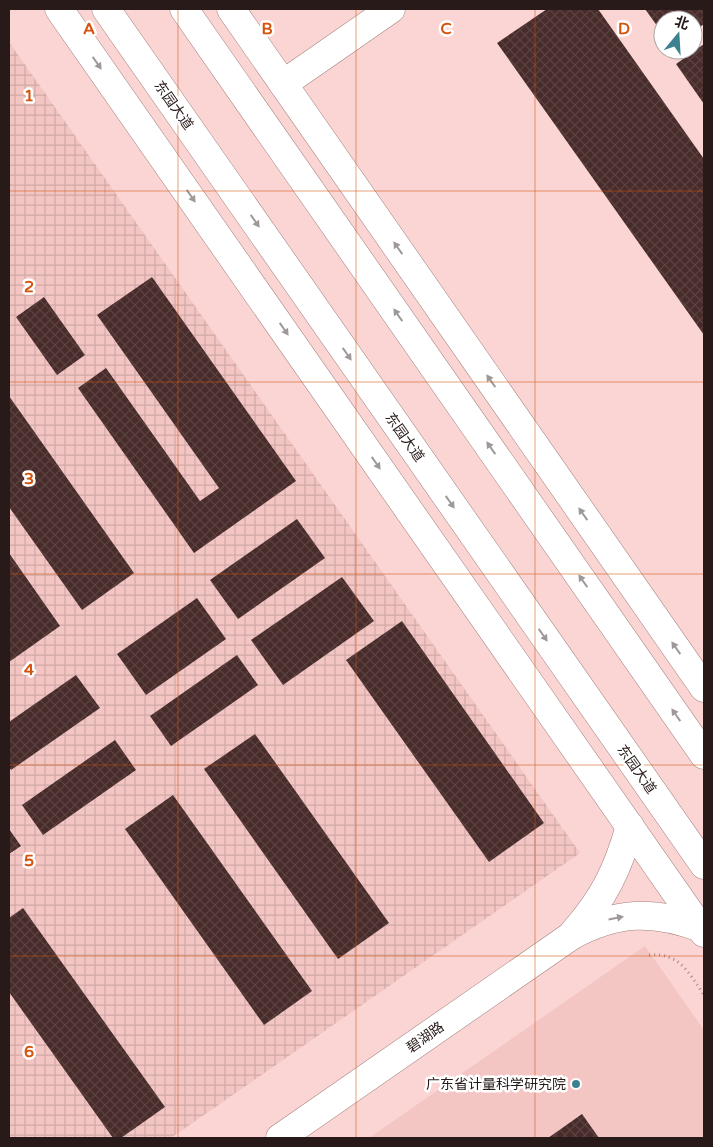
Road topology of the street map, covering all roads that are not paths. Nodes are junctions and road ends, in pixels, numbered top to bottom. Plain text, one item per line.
1 (59, 9) edge
2 (106, 9) edge
3 (184, 9) edge
4 (230, 9) edge
5 (392, 9) edge
6 (283, 84) junction
7 (338, 407) junction
8 (430, 472) junction
9 (704, 688) edge
10 (704, 754) edge
11 (630, 826) junction
12 (704, 865) edge
13 (703, 930) edge
14 (571, 936) junction
15 (280, 1138) edge

1 -> 7 main road
2 -> 8 main road, 东园大道
10 -> 3 main road
4 - 6 main road
5 - 6 main road
9 -> 6 main road
7 - 8 main road
7 -> 11 main road
8 -> 12 main road, 东园大道
11 - 13 main road
11 - 14 main road
14 -> 13 main road
14 - 15 main road, 碧湖路

